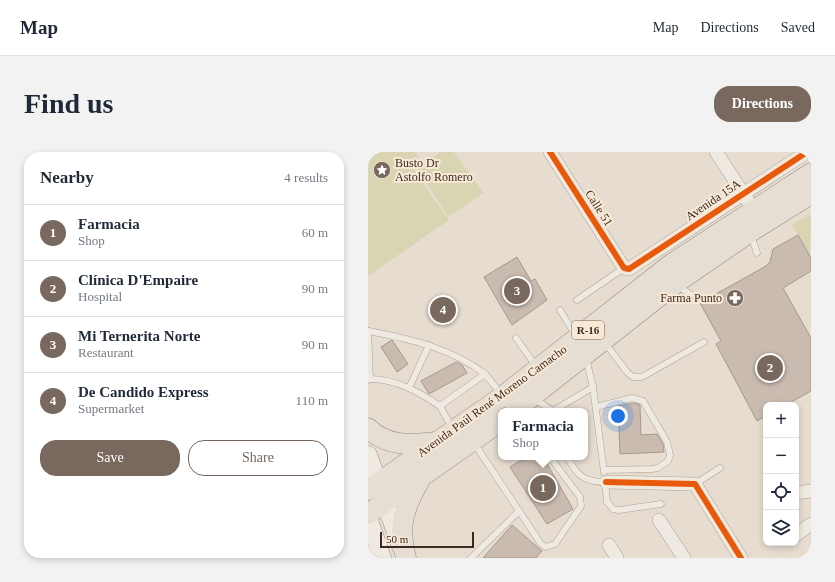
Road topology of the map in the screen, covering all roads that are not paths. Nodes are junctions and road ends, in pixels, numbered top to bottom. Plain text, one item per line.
1 (550, 152) edge
2 (716, 152) edge
3 (807, 152) edge
4 (811, 173) edge
5 (743, 193) junction
6 (811, 194) edge
7 (756, 223) junction
8 (757, 252) dead end
9 (629, 268) junction
10 (576, 300) dead end
11 (560, 310) dead end
12 (368, 331) edge
13 (516, 338) dead end
14 (603, 340) junction
15 (704, 342) dead end
16 (429, 345) junction
17 (581, 346) junction
18 (538, 369) junction
19 (484, 374) junction
20 (369, 380) edge
21 (593, 387) junction
22 (409, 388) junction
23 (532, 398) junction
24 (508, 404) edge
25 (440, 406) junction
26 (596, 407) junction
27 (548, 408) edge
28 (558, 408) edge
29 (498, 409) edge
30 (498, 423) edge
31 (368, 428) edge
32 (446, 436) junction
33 (473, 442) junction
34 (368, 455) edge
35 (552, 460) edge
36 (569, 460) edge
37 (720, 468) dead end
38 (605, 476) junction
39 (423, 477) junction
40 (695, 484) junction
41 (373, 486) edge
42 (811, 492) edge
43 (799, 493) edge
44 (386, 503) junction
45 (661, 504) dead end
46 (518, 512) junction
47 (368, 514) edge
48 (368, 518) edge
49 (659, 520) dead end
50 (811, 524) edge
51 (799, 533) edge
52 (609, 545) dead end
53 (382, 558) edge
54 (405, 558) edge
55 (471, 558) edge
56 (617, 558) edge
57 (684, 558) edge
58 (741, 558) edge

1 - 9 street, Calle 51
2 - 5 street
3 - 5 street, Avenida 15A
4 - 7 main road, Avenida Paúl René Moreno Camacho / R-16
5 - 7 street
5 - 9 street, Avenida 15A
6 - 7 main road, Avenida Paúl René Moreno Camacho / R-16
7 - 8 lane
7 - 14 main road, Avenida Paúl René Moreno Camacho / R-16
7 - 17 main road, Avenida Paúl René Moreno Camacho / R-16
9 - 10 lane
11 - 17 lane
12 - 16 lane
12 - 20 lane
13 - 18 lane
14 - 15 lane
14 - 17 main road, Avenida Paúl René Moreno Camacho / R-16
16 - 19 lane
16 - 22 lane
17 - 18 main road, Avenida Paúl René Moreno Camacho / R-16
17 - 21 lane
17 - 23 main road, Avenida Paúl René Moreno Camacho / R-16
18 - 24 main road, Avenida Paúl René Moreno Camacho / R-16
19 - 24 lane
19 - 25 lane
20 - 22 lane
21 - 26 lane
21 - 28 lane
22 - 25 lane
23 - 24 main road, Avenida Paúl René Moreno Camacho / R-16
23 - 27 lane
25 - 32 lane
26 - 38 lane
26 - 38 lane
29 - 32 main road, Avenida Paúl René Moreno Camacho / R-16
30 - 33 main road, Avenida Paúl René Moreno Camacho
31 - 32 main road
32 - 41 main road, Avenida Paúl René Moreno Camacho / R-16
33 - 39 main road, Avenida Paúl René Moreno Camacho
33 - 46 lane
34 - 41 main road
35 - 46 lane
36 - 38 lane
37 - 40 lane
38 - 40 street
38 - 45 lane
39 - 44 main road, Avenida Paúl René Moreno Camacho
39 - 54 main road
40 - 58 street
41 - 44 main road
42 - 43 street
44 - 47 main road, Avenida Paúl René Moreno Camacho
44 - 54 main road
46 - 55 lane
48 - 53 main road
49 - 57 street
50 - 51 street
52 - 56 street

